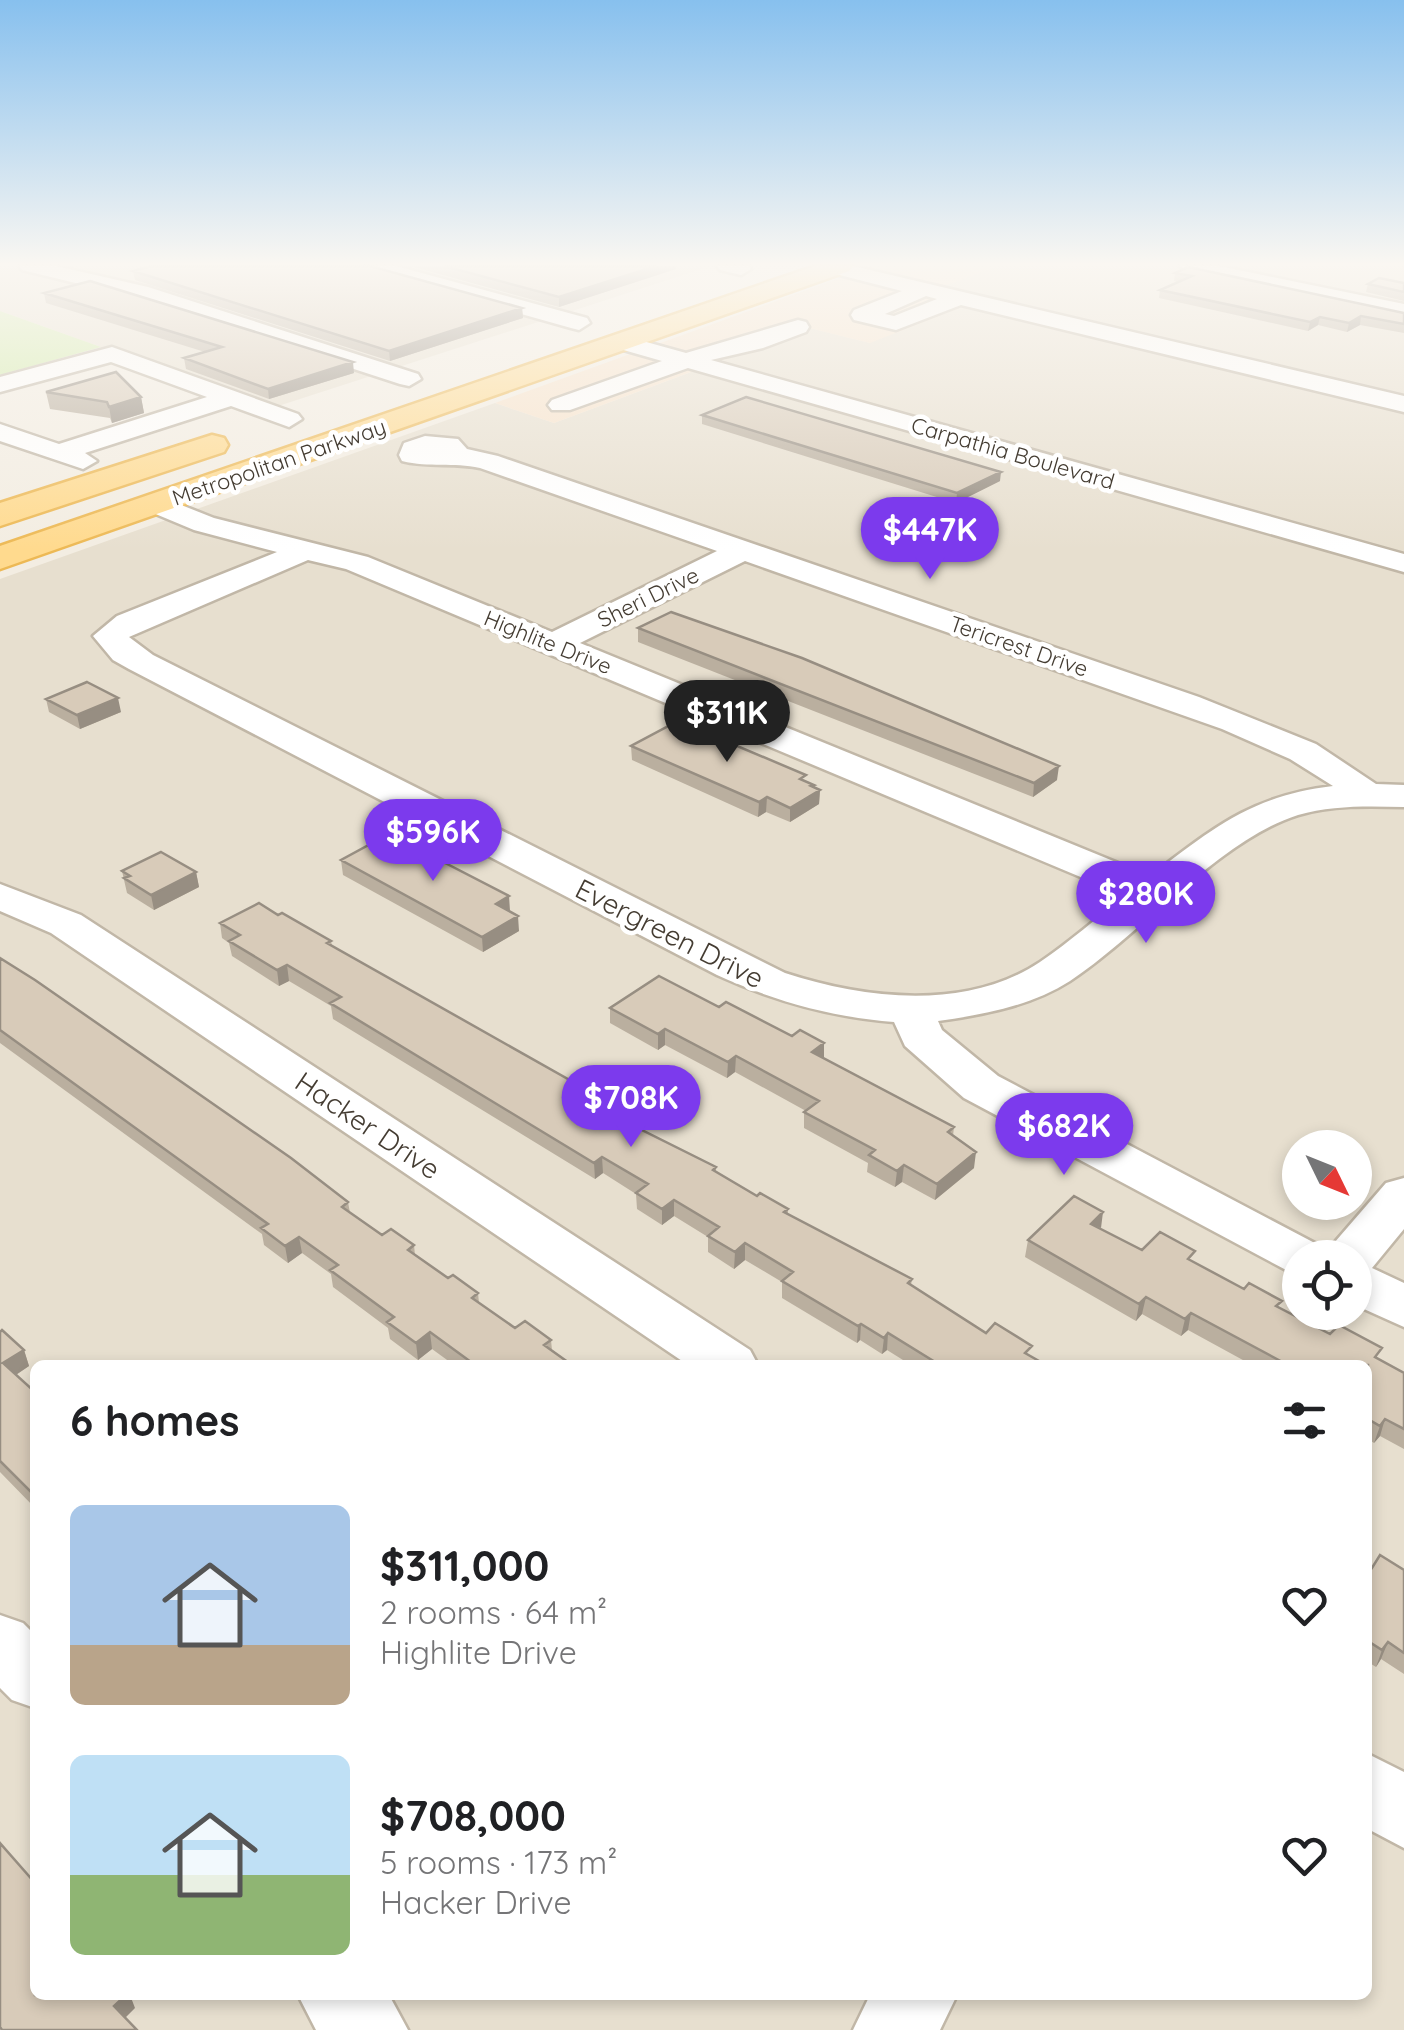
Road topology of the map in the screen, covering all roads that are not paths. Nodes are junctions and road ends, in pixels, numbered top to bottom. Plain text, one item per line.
1 (88, 361) edge
2 (130, 361) edge
3 (353, 361) edge
4 (567, 361) edge
5 (686, 361) joint
6 (1224, 361) edge
7 (446, 367) dead end
8 (409, 379) junction
9 (0, 385) edge
10 (230, 398) junction
11 (342, 404) junction
12 (1404, 404) edge
13 (560, 405) dead end
14 (288, 419) junction
15 (386, 424) junction
16 (0, 432) edge
17 (194, 451) junction
18 (56, 452) junction
19 (453, 454) dead end
20 (123, 474) junction
21 (233, 477) junction
22 (156, 504) junction
23 (0, 515) edge
24 (305, 549) junction
25 (744, 550) junction
26 (0, 558) edge
27 (1404, 563) edge
28 (553, 644) junction
29 (1385, 796) edge
30 (1155, 893) junction
31 (0, 896) edge
32 (912, 1010) junction
33 (1404, 1195) edge
34 (1365, 1240) edge
35 (1282, 1245) edge
36 (1372, 1291) edge
37 (1404, 1307) edge
38 (722, 1360) edge
39 (0, 1643) edge
40 (30, 1675) edge
41 (1372, 1790) edge
42 (1404, 1815) edge
43 (341, 2000) edge
44 (915, 2000) edge
45 (370, 2030) edge
46 (892, 2030) edge

1 - 9 street
2 - 10 street
3 - 8 street
4 - 15 main road, Metropolitan Parkway
5 - 13 street
5 - 27 street, Carpathia Boulevard
6 - 12 street
7 - 8 main road, Metropolitan Parkway
8 - 11 main road, Metropolitan Parkway
10 - 14 street
10 - 18 street
11 - 14 main road, Metropolitan Parkway
11 - 15 main road
14 - 17 main road, Metropolitan Parkway
15 - 21 main road, Metropolitan Parkway
16 - 18 street
17 - 20 main road, Metropolitan Parkway
17 - 21 main road
18 - 20 street
19 - 25 street, Tericrest Drive
20 - 23 main road, Metropolitan Parkway
21 - 22 main road, Metropolitan Parkway
22 - 24 street, Highlite Drive
22 - 26 main road, Metropolitan Parkway
24 - 28 street, Highlite Drive
24 - 32 street, Evergreen Drive
25 - 28 street, Sheri Drive
25 - 29 street, Tericrest Drive
28 - 30 street, Highlite Drive
29 - 30 street
30 - 32 street
31 - 38 street, Hacker Drive
32 - 35 street
33 - 34 street
36 - 37 street
39 - 40 street
41 - 42 street
43 - 45 street
44 - 46 street

